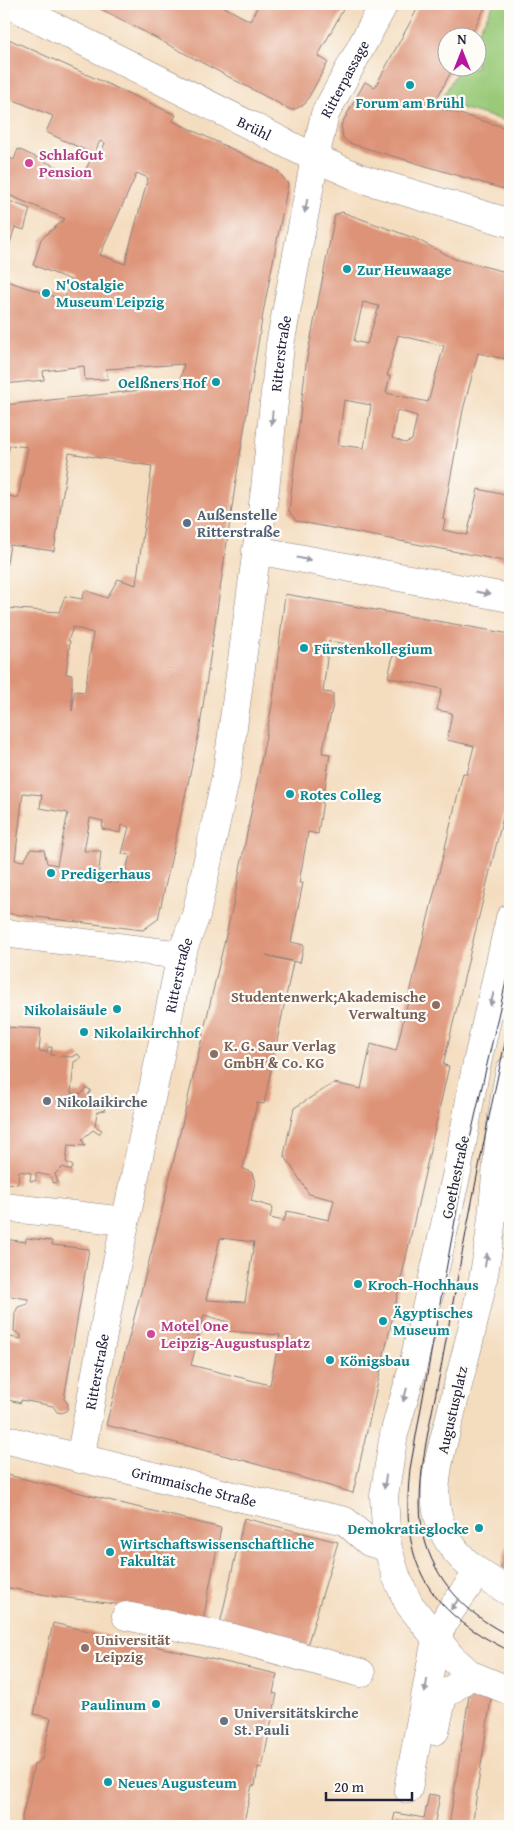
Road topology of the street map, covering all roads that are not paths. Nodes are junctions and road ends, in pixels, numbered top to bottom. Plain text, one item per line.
1 (9, 4) edge
2 (384, 4) edge
3 (315, 158) junction
4 (510, 223) edge
5 (256, 550) junction
6 (510, 598) edge
7 (510, 918) edge
8 (4, 933) edge
9 (181, 955) junction
10 (510, 1070) edge
11 (4, 1207) edge
12 (125, 1221) junction
13 (4, 1439) edge
14 (80, 1459) junction
15 (379, 1545) dead end
16 (478, 1572) junction
17 (510, 1592) edge
18 (126, 1616) dead end
19 (436, 1638) junction
20 (360, 1673) dead end
21 (471, 1675) junction
22 (510, 1691) edge

1 - 3 street, Brühl
2 - 3 street, Ritterpassage
3 - 4 street, Brühl
3 -> 5 street, Ritterstraße
5 -> 6 street
5 - 9 street, Ritterstraße
7 -> 19 street, Goethestraße
8 - 9 street
9 - 12 street, Ritterstraße
16 -> 10 street, Augustusplatz
11 - 12 street
12 - 14 street, Ritterstraße
13 - 14 street, Grimmaische Straße
14 - 15 street, Grimmaische Straße
16 - 17 street, Augustusplatz
16 -> 19 street
18 - 20 street
19 - 21 street
19 -> 21 street
21 - 22 street

